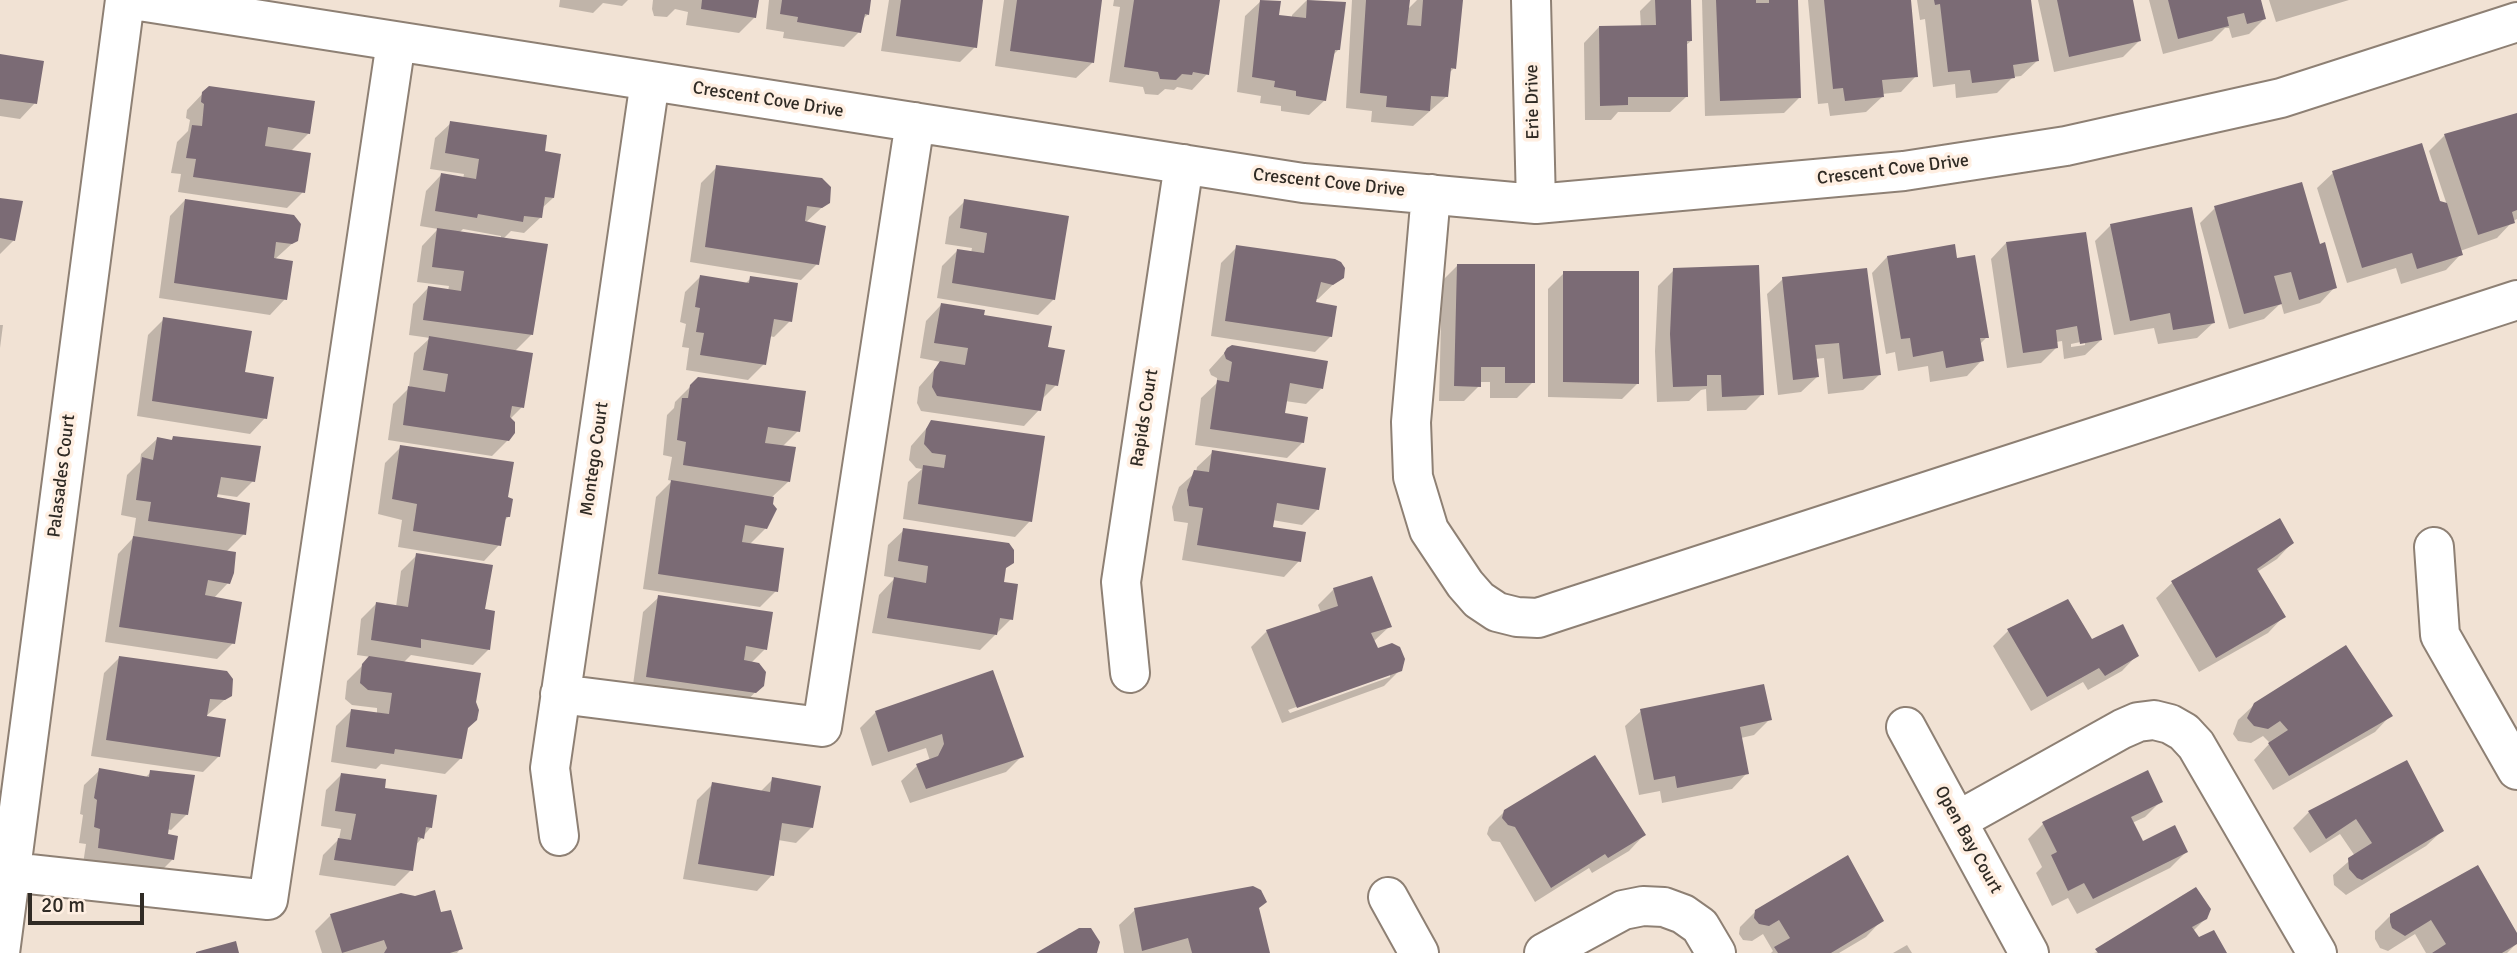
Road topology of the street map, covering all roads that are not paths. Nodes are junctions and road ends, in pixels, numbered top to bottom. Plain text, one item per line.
1 (125, 0) edge
2 (133, 0) edge
3 (1531, 0) edge
4 (2517, 22) edge
5 (396, 42) junction
6 (650, 81) junction
7 (915, 122) junction
8 (1184, 164) junction
9 (1431, 194) junction
10 (1536, 204) junction
11 (2517, 300) edge
12 (2434, 547) dead end
13 (1130, 673) dead end
14 (561, 694) junction
15 (1906, 727) dead end
16 (2517, 770) edge
17 (1957, 821) junction
18 (559, 836) dead end
19 (11, 872) junction
20 (1388, 897) dead end
21 (0, 953) edge
22 (1419, 953) edge
23 (1544, 953) edge
24 (1716, 953) edge
25 (2029, 953) edge
26 (2317, 953) edge

1 - 19 street, Palasades Court
2 - 5 street, Crescent Cove Drive
3 - 10 street, Erie Drive
4 - 10 street, Crescent Cove Drive
5 - 6 street, Crescent Cove Drive
5 - 19 street
6 - 7 street, Crescent Cove Drive
6 - 14 street, Montego Court
7 - 8 street, Crescent Cove Drive
7 - 14 street
8 - 9 street, Crescent Cove Drive
8 - 13 street, Rapids Court
9 - 10 street, Crescent Cove Drive
9 - 11 street
12 - 16 street
14 - 18 street, Montego Court
15 - 17 street, Open Bay Court
17 - 25 street, Open Bay Court
17 - 26 street
19 - 21 street, Palasades Court
20 - 22 street
23 - 24 street

